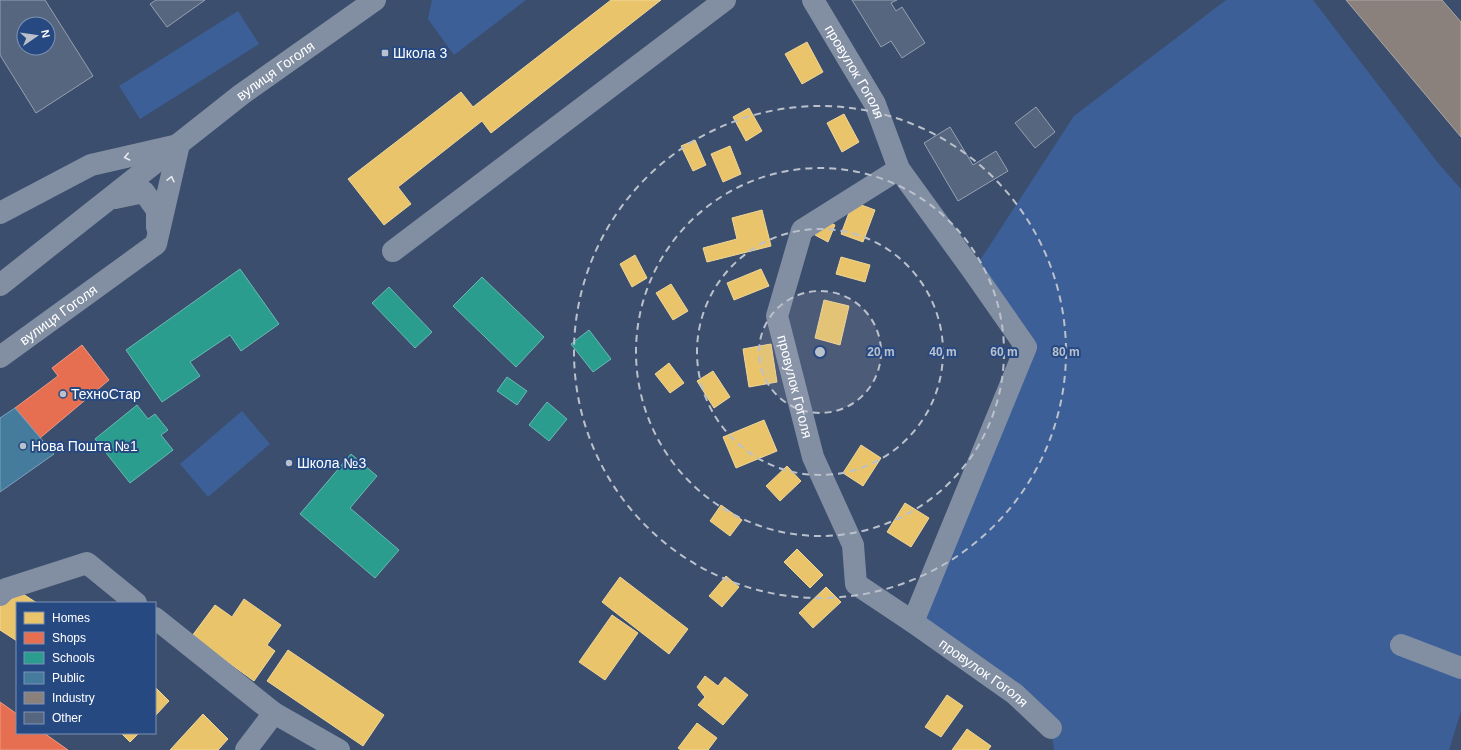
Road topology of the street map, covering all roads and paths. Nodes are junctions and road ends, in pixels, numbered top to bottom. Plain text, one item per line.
1 (375, 0) edge
2 (725, 0) edge
3 (813, 0) edge
4 (179, 144) junction
5 (899, 168) junction
6 (110, 199) junction
7 (0, 213) edge
8 (156, 244) junction
9 (393, 251) dead end
10 (0, 285) edge
11 (0, 357) edge
12 (0, 595) edge
13 (135, 602) edge
14 (156, 619) edge
15 (913, 622) junction
16 (1401, 645) dead end
17 (1461, 668) edge
18 (274, 713) junction
19 (1051, 728) dead end
20 (246, 750) edge
21 (339, 750) edge

1 - 4 street, вулиця Гоголя
2 - 9 street
3 - 5 street, провулок Гоголя
4 - 6 street, вулиця Гоголя
4 -> 7 street, вулиця Гоголя
8 -> 4 street
5 - 15 street, провулок Гоголя
5 - 15 street, провулок Гоголя
6 - 8 street, вулиця Гоголя
6 - 10 street, вулиця Гоголя
8 - 11 street, вулиця Гоголя
12 - 13 street
14 - 18 street
15 - 19 street, провулок Гоголя
16 - 17 street
18 - 20 street
18 - 21 street

